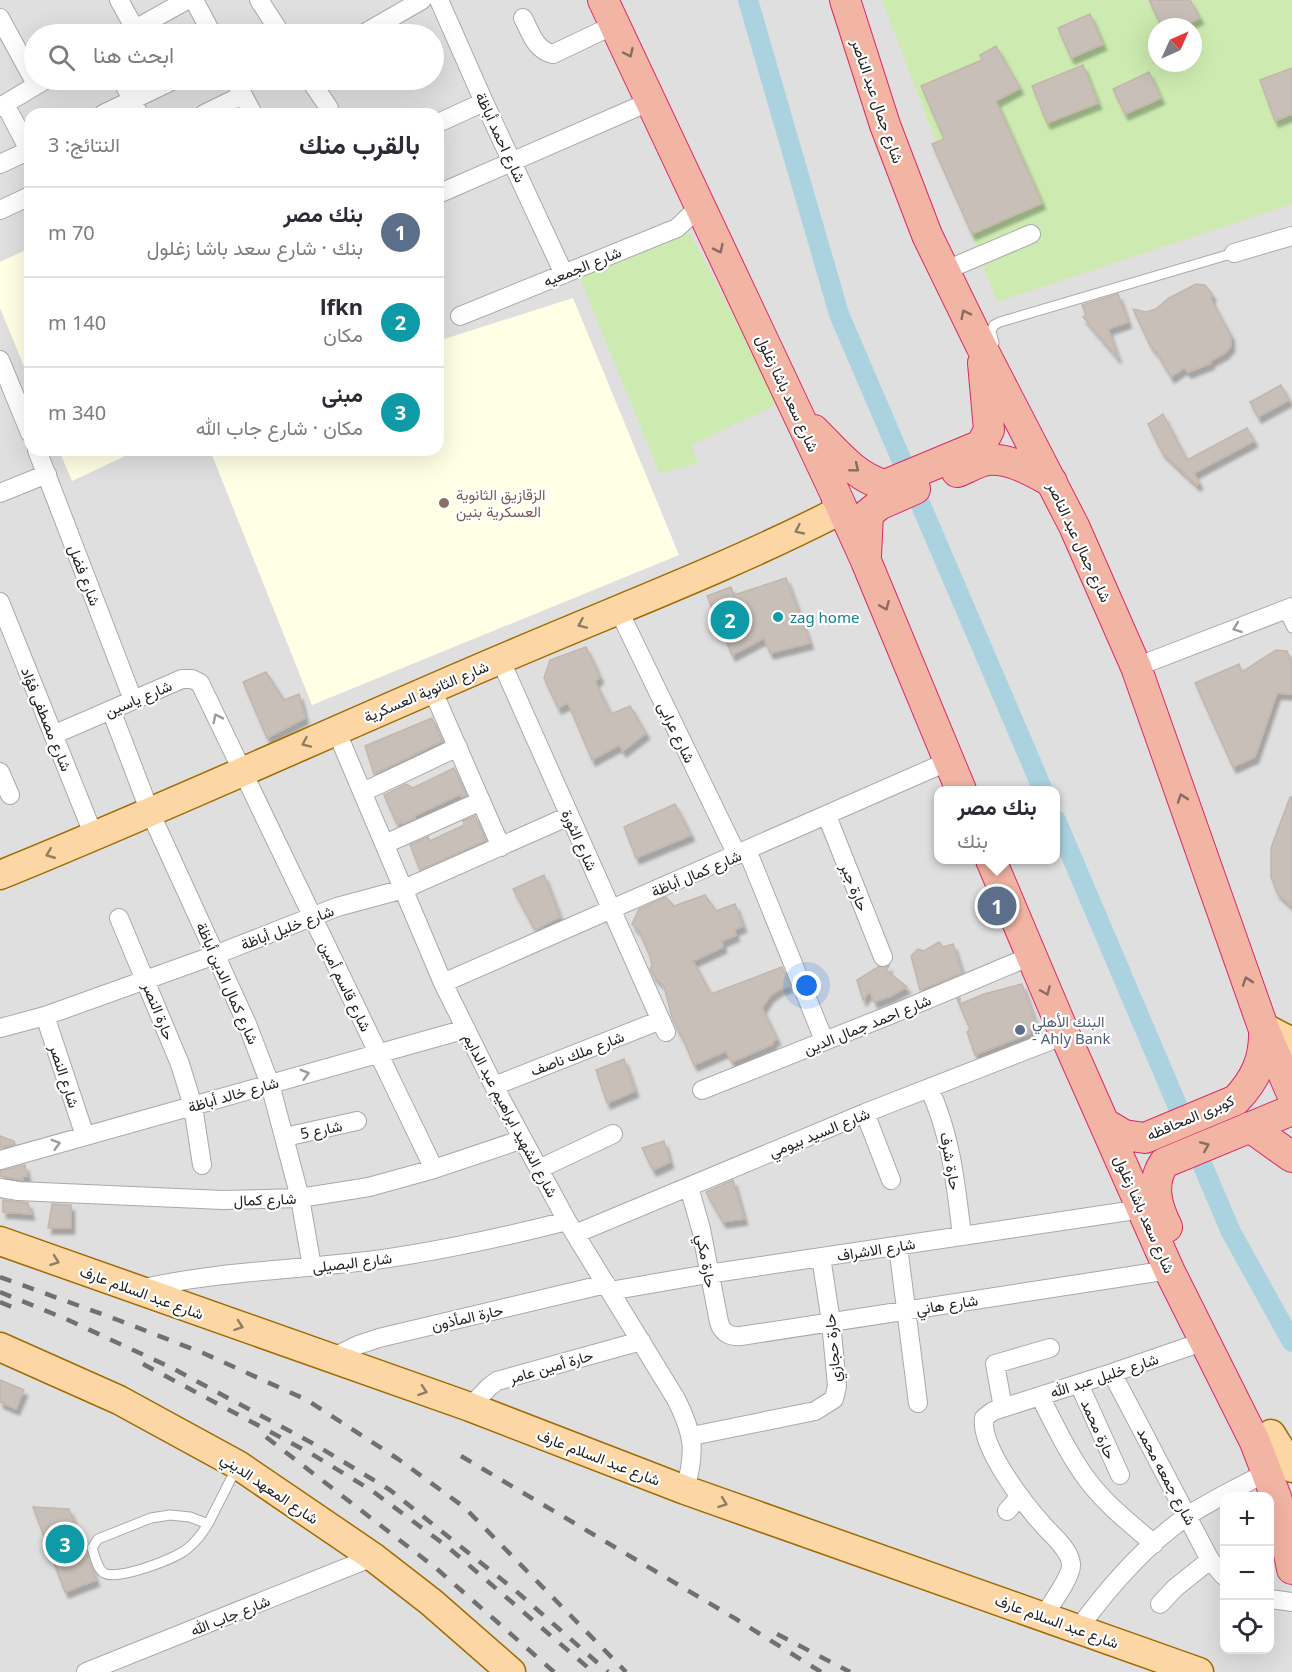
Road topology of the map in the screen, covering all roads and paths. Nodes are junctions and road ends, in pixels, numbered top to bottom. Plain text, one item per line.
1 (119, 0) edge
2 (187, 0) edge
3 (194, 0) edge
4 (259, 0) edge
5 (439, 0) edge
6 (844, 0) edge
7 (411, 3) edge
8 (609, 12) edge
9 (0, 18) edge
10 (523, 18) dead end
11 (127, 24) edge
12 (144, 24) edge
13 (207, 24) edge
14 (275, 24) edge
15 (378, 24) edge
16 (24, 56) edge
17 (27, 90) edge
18 (127, 90) edge
19 (160, 90) edge
20 (235, 90) edge
21 (241, 90) edge
22 (317, 90) edge
23 (651, 101) junction
24 (484, 102) junction
25 (2, 105) edge
26 (135, 107) edge
27 (212, 108) edge
28 (250, 108) edge
29 (329, 108) dead end
30 (444, 120) edge
31 (24, 140) edge
32 (24, 153) edge
33 (512, 162) junction
34 (0, 164) edge
35 (444, 192) edge
36 (24, 199) edge
37 (699, 207) junction
38 (0, 210) edge
39 (1031, 234) dead end
40 (1292, 236) edge
41 (1234, 253) joint
42 (944, 272) junction
43 (564, 274) junction
44 (460, 316) dead end
45 (989, 347) junction
46 (0, 360) edge
47 (799, 415) junction
48 (24, 418) edge
49 (984, 452) junction
50 (40, 456) edge
51 (47, 474) junction
52 (1059, 489) junction
53 (0, 493) edge
54 (885, 494) junction
55 (836, 495) junction
56 (866, 561) junction
57 (0, 602) edge
58 (618, 609) junction
59 (1288, 609) edge
60 (1292, 628) edge
61 (500, 659) junction
62 (1136, 667) junction
63 (432, 688) junction
64 (133, 700) junction
65 (111, 710) junction
66 (336, 730) junction
67 (53, 735) junction
68 (458, 747) junction
69 (949, 761) junction
70 (243, 771) junction
71 (0, 772) edge
72 (959, 786) edge
73 (363, 792) junction
74 (10, 795) dead end
75 (482, 801) junction
76 (150, 812) junction
77 (569, 816) junction
78 (826, 816) junction
79 (94, 836) junction
80 (385, 844) junction
81 (501, 847) junction
82 (742, 853) junction
83 (992, 864) edge
84 (0, 875) edge
85 (404, 889) junction
86 (610, 910) junction
87 (312, 916) junction
88 (119, 918) dead end
89 (215, 955) junction
90 (1031, 956) junction
91 (883, 957) dead end
92 (146, 979) junction
93 (443, 983) junction
94 (45, 1016) junction
95 (663, 1026) joint
96 (1263, 1027) junction
97 (0, 1028) edge
98 (466, 1029) junction
99 (1065, 1035) junction
100 (824, 1041) junction
101 (1292, 1042) edge
102 (378, 1054) junction
103 (270, 1084) junction
104 (494, 1086) junction
105 (929, 1088) junction
106 (702, 1090) dead end
107 (1292, 1094) edge
108 (193, 1106) junction
109 (1292, 1110) edge
110 (865, 1113) junction
111 (357, 1121) dead end
112 (1104, 1123) junction
113 (1248, 1128) junction
114 (613, 1134) dead end
115 (85, 1136) junction
116 (285, 1137) junction
117 (1140, 1138) junction
118 (523, 1139) junction
119 (1292, 1157) edge
120 (0, 1160) edge
121 (202, 1165) dead end
122 (1163, 1165) junction
123 (539, 1168) junction
124 (434, 1169) junction
125 (891, 1180) dead end
126 (688, 1187) junction
127 (0, 1188) edge
128 (300, 1198) junction
129 (1153, 1214) junction
130 (571, 1227) junction
131 (962, 1236) junction
132 (0, 1241) edge
133 (898, 1246) junction
134 (821, 1257) junction
135 (312, 1267) junction
136 (1169, 1270) junction
137 (708, 1274) junction
138 (608, 1287) junction
139 (135, 1290) junction
140 (906, 1310) junction
141 (831, 1322) junction
142 (727, 1334) joint
143 (641, 1341) junction
144 (1205, 1341) junction
145 (0, 1347) edge
146 (1050, 1348) dead end
147 (330, 1358) junction
148 (1113, 1373) junction
149 (1079, 1384) junction
150 (1040, 1396) junction
151 (918, 1403) dead end
152 (470, 1407) junction
153 (1002, 1408) junction
154 (1271, 1434) junction
155 (692, 1436) junction
156 (238, 1465) junction
157 (1280, 1470) edge
158 (1120, 1475) dead end
159 (685, 1490) junction
160 (1292, 1492) edge
161 (1020, 1496) junction
162 (1007, 1511) dead end
163 (1188, 1516) junction
164 (208, 1524) junction
165 (1154, 1544) junction
166 (374, 1557) junction
167 (1210, 1560) junction
168 (1292, 1569) edge
169 (1220, 1571) edge
170 (1274, 1600) edge
171 (1292, 1602) edge
172 (1160, 1604) dead end
173 (1043, 1617) junction
174 (1078, 1629) junction
175 (86, 1672) edge
176 (511, 1672) edge
177 (1199, 1672) edge

1 - 11 street
2 - 12 street
3 - 13 street
4 - 14 street
5 - 24 street, شارع احمد أباظة
6 - 42 highway, شارع جمال عبد الناصر
7 - 15 street
8 - 10 street
8 -> 23 highway, شارع سعد باشا زغلول
9 - 16 street
17 - 25 street
18 - 26 street
19 - 26 street
20 - 27 street
21 - 28 street
22 - 29 street
23 - 33 street
23 - 37 highway, شارع سعد باشا زغلول
24 - 30 street
24 - 33 street, شارع احمد أباظة
25 - 31 street
32 - 34 street
33 - 35 street
33 - 43 street, شارع احمد أباظة
36 - 38 street
37 - 43 street, شارع الجمعيه
37 -> 47 highway, شارع سعد باشا زغلول
39 - 42 street
40 - 41 street
41 - 45 lane
45 -> 42 highway, شارع جمال عبد الناصر
43 - 44 street, شارع الجمعيه
45 - 49 highway
45 - 52 highway, شارع جمال عبد الناصر
46 - 48 street
47 -> 54 highway
47 - 55 highway, شارع سعد باشا زغلول
49 - 52 highway
49 - 54 highway
50 - 51 street, شارع فضل
51 - 53 street
51 - 64 street, شارع فضل
52 - 62 highway, شارع جمال عبد الناصر
54 - 56 highway
55 - 56 highway, شارع سعد باشا زغلول
55 -> 58 main road, شارع الثانوية العسكرية
56 -> 69 highway, شارع سعد باشا زغلول
57 - 67 street, شارع مصطفى فؤاد
58 -> 61 main road, شارع الثانوية العسكرية
58 - 82 street, شارع عرابى
59 - 60 lane
59 -> 62 street
61 - 63 main road, شارع الثانوية العسكرية
61 - 77 street, شارع الثورة
96 -> 62 highway, شارع جمال عبد الناصر
63 - 66 main road, شارع الثانوية العسكرية
63 - 68 street
64 - 65 street, شارع ياسين
70 -> 64 street, شارع ياسين
65 - 67 street, شارع ياسين
65 - 76 street, شارع كمال الدين أباظة
66 -> 70 main road, شارع الثانوية العسكرية
66 - 73 street, شارع الشهيد ابراهيم عبد الدايم
67 - 79 street, شارع مصطفى فؤاد
68 - 73 street
68 - 75 street
69 - 72 highway, شارع سعد باشا زغلول
69 - 78 street, شارع كمال أباظة
70 - 76 main road, شارع الثانوية العسكرية
70 - 87 street, شارع قاسم أمين
71 - 74 street
73 - 80 street, شارع الشهيد ابراهيم عبد الدايم
75 - 80 street
75 - 81 street
76 - 79 main road, شارع الثانوية العسكرية
76 - 89 street, شارع كمال الدين أباظة
77 - 81 street, شارع خليل أباظة
77 - 86 street, شارع الثورة
78 - 82 street, شارع كمال أباظة
78 - 91 street, حارة جبر
79 -> 84 main road, شارع الثانوية العسكرية
80 - 85 street, شارع الشهيد ابراهيم عبد الدايم
81 - 85 street, شارع خليل أباظة
82 - 86 street, شارع كمال أباظة
82 - 100 street, شارع عرابى
83 - 90 highway, شارع سعد باشا زغلول
85 - 87 street, شارع خليل أباظة
85 - 93 street, شارع الشهيد ابراهيم عبد الدايم
86 - 93 street, شارع كمال أباظة
86 - 95 street, شارع الثورة
87 - 89 street, شارع خليل أباظة
87 - 102 street, شارع قاسم أمين
88 - 92 street, حارة النصر
89 - 92 street, شارع خليل أباظة
89 - 103 street, شارع كمال الدين أباظة
90 -> 99 highway, شارع سعد باشا زغلول
90 - 100 street, شارع احمد جمال الدين
92 - 94 street, شارع خليل أباظة
92 - 108 street, حارة النصر
93 - 98 street, شارع الشهيد ابراهيم عبد الدايم
94 - 97 street, شارع خليل أباظة
94 - 115 street, شارع النصر
95 - 104 street, شارع ملك ناصف
96 - 101 main road
96 - 107 highway, شارع جمال عبد الناصر
96 - 117 highway, كوبرى المحافظه
98 - 102 street, شارع خالد أباظة
98 - 104 street, شارع الشهيد ابراهيم عبد الدايم
99 - 105 street, شارع السيد بيومي
99 - 112 highway, شارع سعد باشا زغلول
100 - 106 street, شارع احمد جمال الدين
103 -> 102 street, شارع خالد أباظة
102 - 124 street, شارع قاسم أمين
103 - 108 street, شارع خالد أباظة
103 - 116 street, شارع كمال الدين أباظة
104 - 118 street, شارع الشهيد ابراهيم عبد الدايم
105 - 110 street, شارع السيد بيومي
105 - 131 street, حارة شرف
108 - 115 street, شارع خالد أباظة
108 - 121 street, حارة النصر
109 - 113 highway
110 - 125 street
110 - 126 street, شارع السيد بيومي
111 - 116 street, شارع 5
112 - 117 highway, كوبرى المحافظه
112 - 129 highway, شارع سعد باشا زغلول
113 - 119 highway
122 -> 113 highway
114 - 123 street
120 -> 115 street, شارع خالد أباظة
116 - 128 street, شارع كمال الدين أباظة
117 - 122 highway
118 - 123 street, شارع الشهيد ابراهيم عبد الدايم
118 - 124 street, شارع كمال
122 - 129 highway
123 - 130 street, شارع الشهيد ابراهيم عبد الدايم
124 - 128 street, شارع كمال
126 - 130 street, شارع السيد بيومي
126 - 137 street, حارة مكي
127 - 128 street, شارع كمال
128 - 135 street, شارع كمال الدين أباظة
129 - 131 street, شارع الاشراف
129 - 136 highway, شارع سعد باشا زغلول
129 - 154 highway, شارع سعد باشا زغلول
130 - 135 street, شارع البصيلى
130 - 138 street, شارع الشهيد ابراهيم عبد الدايم
131 - 133 street, شارع الاشراف
132 -> 139 main road, شارع عبد السلام عارف
133 - 134 street, شارع الاشراف
133 - 140 street
134 - 137 street, شارع الاشراف
134 - 141 street, حارة حجازي
135 - 139 street, شارع البصيلى
136 - 140 street, شارع هاني
136 - 144 highway, شارع سعد باشا زغلول
137 - 138 street, شارع الاشراف
137 - 142 street, حارة مكي
138 - 143 street, شارع الشهيد ابراهيم عبد الدايم
138 - 147 street, حارة المأذون
139 -> 147 main road, شارع عبد السلام عارف
140 - 141 street, شارع هاني
140 - 151 street
141 - 142 street, شارع هاني
141 - 155 street, حارة حجازي
143 - 152 street, حارة أمين عامر
143 - 155 street, شارع الشهيد ابراهيم عبد الدايم
144 - 148 street, شارع خليل عبد الله
144 - 157 highway, شارع سعد باشا زغلول
145 - 156 main road, شارع المعهد الديني
146 - 153 street
147 -> 152 main road, شارع عبد السلام عارف
148 - 149 street, شارع خليل عبد الله
148 - 163 street, شارع جمعه محمد
149 - 150 street, شارع خليل عبد الله
149 - 158 street, حارة محمد
150 - 153 street, شارع خليل عبد الله
150 - 165 street
152 - 159 main road, شارع عبد السلام عارف
153 - 161 street
154 - 157 main road
154 - 160 highway, شارع سعد باشا زغلول
155 - 159 street, شارع الشهيد ابراهيم عبد الدايم
156 - 164 lane
156 - 166 main road, شارع المعهد الديني
157 - 163 street
157 - 168 highway, شارع سعد باشا زغلول
159 -> 173 main road, شارع عبد السلام عارف
161 - 162 street
161 - 173 street
163 - 165 street
163 - 167 street, شارع جمعه محمد
164 - 164 lane
165 - 174 street
166 - 175 street, شارع جاب الله
166 - 176 main road, شارع المعهد الديني
167 - 169 street, شارع جمعه محمد
167 - 172 street
170 - 171 street
173 - 174 main road, شارع عبد السلام عارف
174 - 177 main road, شارع عبد السلام عارف

